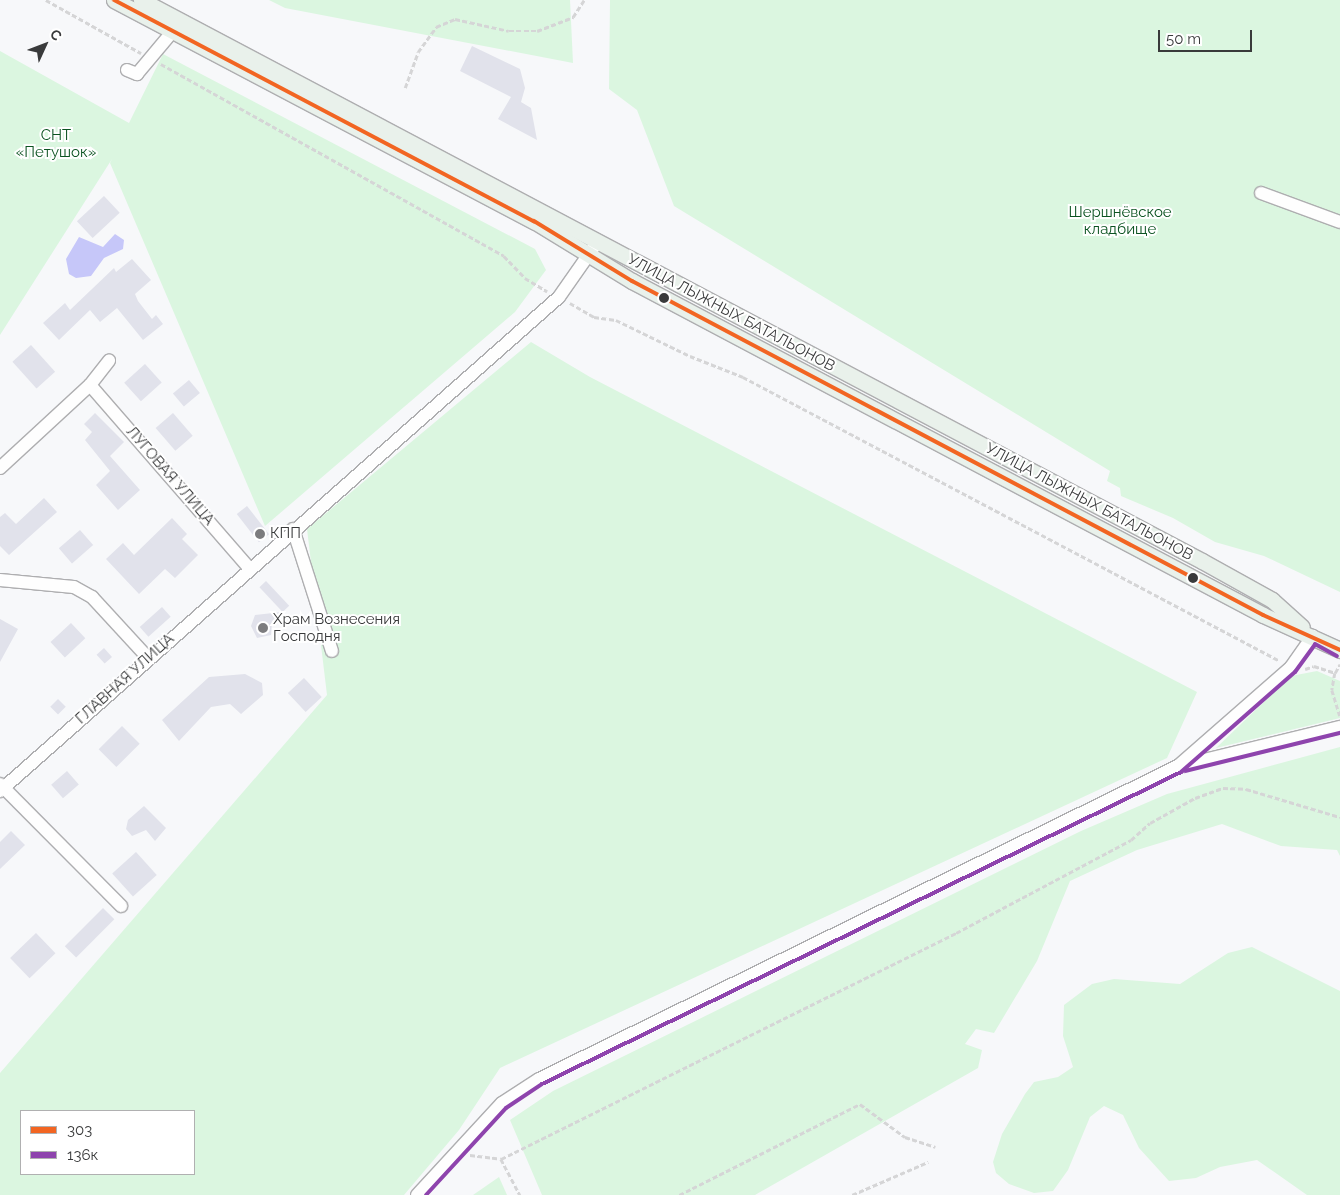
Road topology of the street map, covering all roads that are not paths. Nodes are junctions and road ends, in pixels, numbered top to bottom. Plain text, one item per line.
1 (114, 0) edge
2 (141, 0) edge
3 (173, 31) junction
4 (127, 70) dead end
5 (1262, 193) dead end
6 (1340, 222) edge
7 (597, 241) junction
8 (589, 254) junction
9 (109, 361) dead end
10 (90, 385) junction
11 (0, 468) edge
12 (293, 529) junction
13 (249, 568) junction
14 (0, 580) edge
15 (1313, 636) junction
16 (1340, 650) edge
17 (332, 651) dead end
18 (148, 658) junction
19 (1340, 727) edge
20 (1178, 766) junction
21 (1, 788) edge
22 (121, 906) dead end
23 (417, 1195) edge

1 - 3 main road, УЛИЦА ЛЫЖНЫХ БАТАЛЬОНОВ
2 - 7 main road, УЛИЦА ЛЫЖНЫХ БАТАЛЬОНОВ
3 - 4 street
3 - 8 main road, УЛИЦА ЛЫЖНЫХ БАТАЛЬОНОВ
5 - 6 street
7 - 8 street, ГЛАВНАЯ УЛИЦА
7 - 15 main road, УЛИЦА ЛЫЖНЫХ БАТАЛЬОНОВ
8 - 12 street, ГЛАВНАЯ УЛИЦА
8 - 15 main road, УЛИЦА ЛЫЖНЫХ БАТАЛЬОНОВ
9 - 10 street
10 - 11 street
10 - 13 street, ЛУГОВАЯ УЛИЦА
12 - 13 street, ГЛАВНАЯ УЛИЦА
12 - 17 street
13 - 18 street, ГЛАВНАЯ УЛИЦА
14 - 18 street
15 - 16 main road, УЛИЦА ЛЫЖНЫХ БАТАЛЬОНОВ
15 - 20 street
18 - 21 street, ГЛАВНАЯ УЛИЦА
19 - 20 street
20 - 23 street
21 - 22 street

